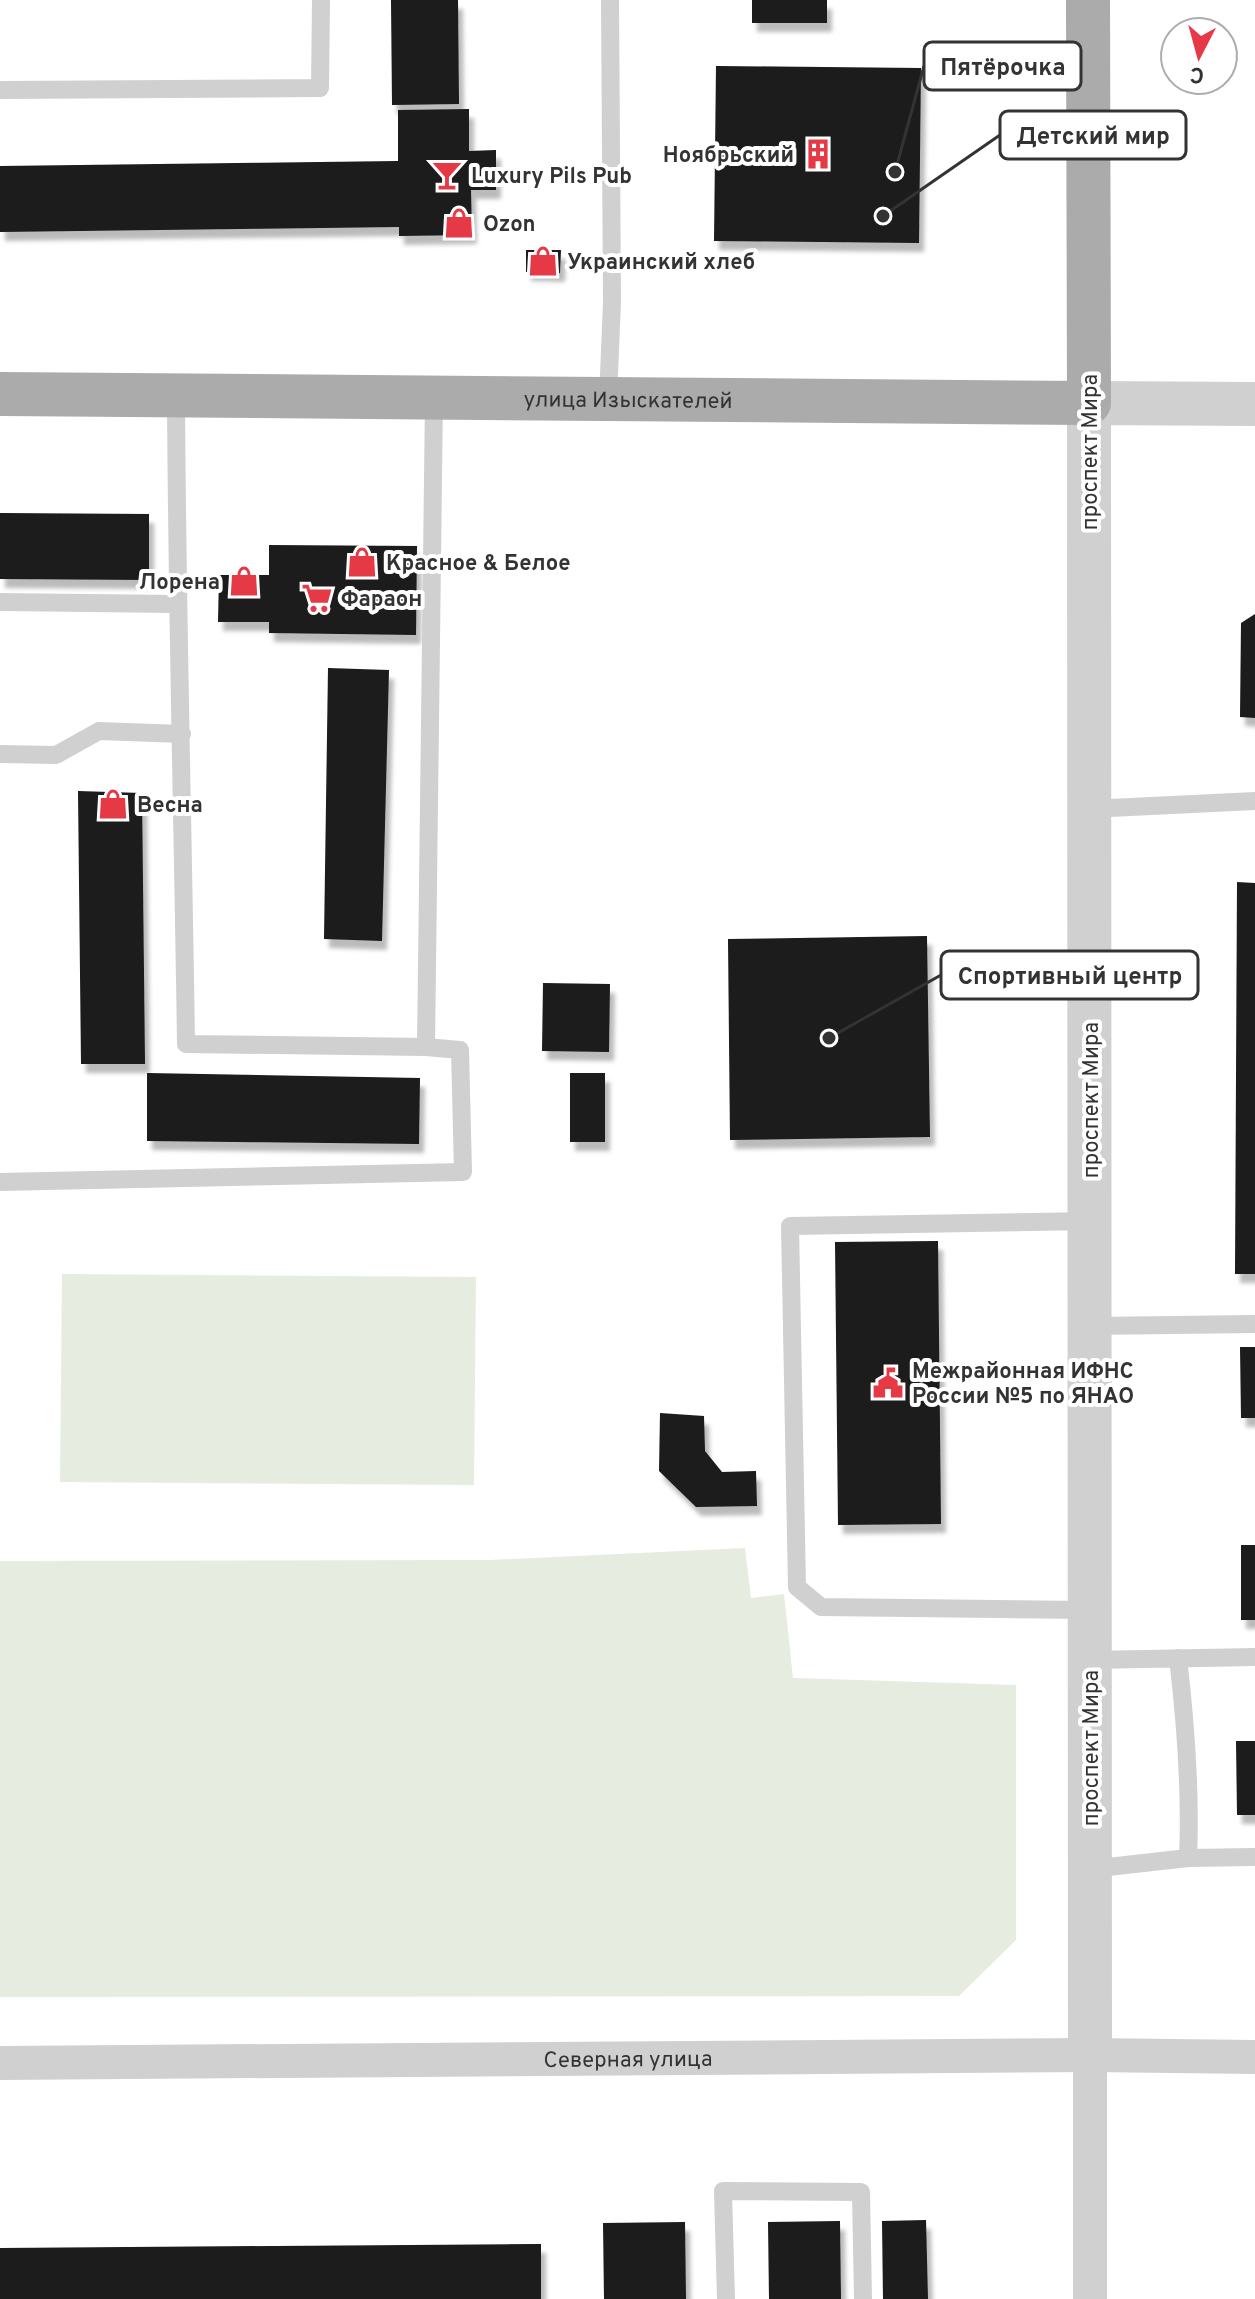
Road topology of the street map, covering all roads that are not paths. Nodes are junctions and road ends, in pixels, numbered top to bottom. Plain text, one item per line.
1 (321, 0) edge
2 (610, 0) edge
3 (1088, 0) edge
4 (0, 90) edge
5 (0, 394) edge
6 (176, 396) junction
7 (434, 398) junction
8 (608, 399) junction
9 (1089, 403) junction
10 (1255, 404) edge
11 (0, 602) edge
12 (176, 604) junction
13 (182, 734) junction
14 (0, 754) edge
15 (1255, 801) edge
16 (1089, 809) junction
17 (426, 1047) junction
18 (0, 1182) edge
19 (1090, 1221) junction
20 (1255, 1324) edge
21 (1089, 1326) junction
22 (1089, 1610) junction
23 (1255, 1657) edge
24 (1178, 1658) junction
25 (1089, 1660) junction
26 (1255, 1857) edge
27 (1188, 1858) junction
28 (1090, 1869) junction
29 (1090, 2055) junction
30 (1255, 2057) edge
31 (0, 2063) edge
32 (726, 2299) edge
33 (863, 2299) edge
34 (1090, 2299) edge

1 - 4 lane
2 - 8 lane
3 - 9 main road, проспект Мира
5 - 6 main road, улица Изыскателей
6 - 7 main road, улица Изыскателей
6 - 12 lane
7 - 8 main road, улица Изыскателей
7 - 17 lane
8 - 9 main road, улица Изыскателей
9 - 10 street, улица Изыскателей
9 - 16 street, проспект Мира
11 - 12 lane
12 - 13 lane
13 - 14 lane
13 - 17 lane
15 - 16 lane
16 - 19 street, проспект Мира
17 - 18 lane
19 - 21 street, проспект Мира
19 - 22 lane
20 - 21 lane
21 - 22 street, проспект Мира
22 - 25 street, проспект Мира
23 - 24 lane
24 - 25 lane
24 - 27 lane
25 - 28 street, проспект Мира
26 - 27 lane
27 - 28 lane
28 - 29 street, проспект Мира
29 - 30 street, Северная улица
29 - 31 street, Северная улица
29 - 34 street
32 - 33 lane

